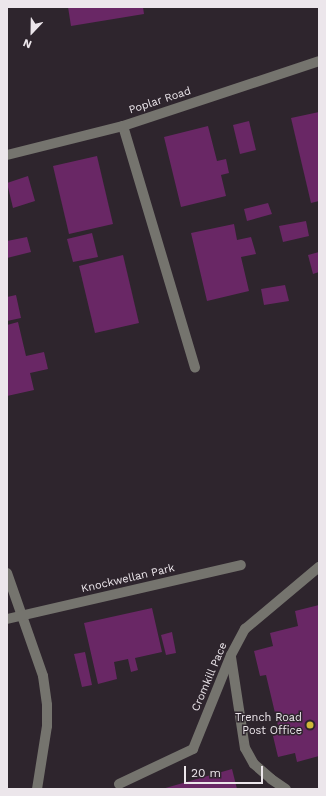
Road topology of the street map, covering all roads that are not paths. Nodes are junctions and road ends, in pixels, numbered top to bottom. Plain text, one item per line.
1 (319, 61) edge
2 (123, 126) junction
3 (7, 155) edge
4 (195, 367) dead end
5 (241, 565) dead end
6 (319, 567) edge
7 (7, 573) edge
8 (21, 616) junction
9 (7, 619) edge
10 (231, 655) junction
11 (119, 784) dead end
12 (38, 789) edge
13 (286, 789) edge

1 - 2 street, Poplar Road
2 - 3 street, Poplar Road
2 - 4 street
5 - 8 street, Knockwellan Park
6 - 10 street, Cromkill Pace
7 - 8 street
8 - 9 street, Knockwellan Park
8 - 12 street
10 - 11 street, Cromkill Pace
10 - 13 street

